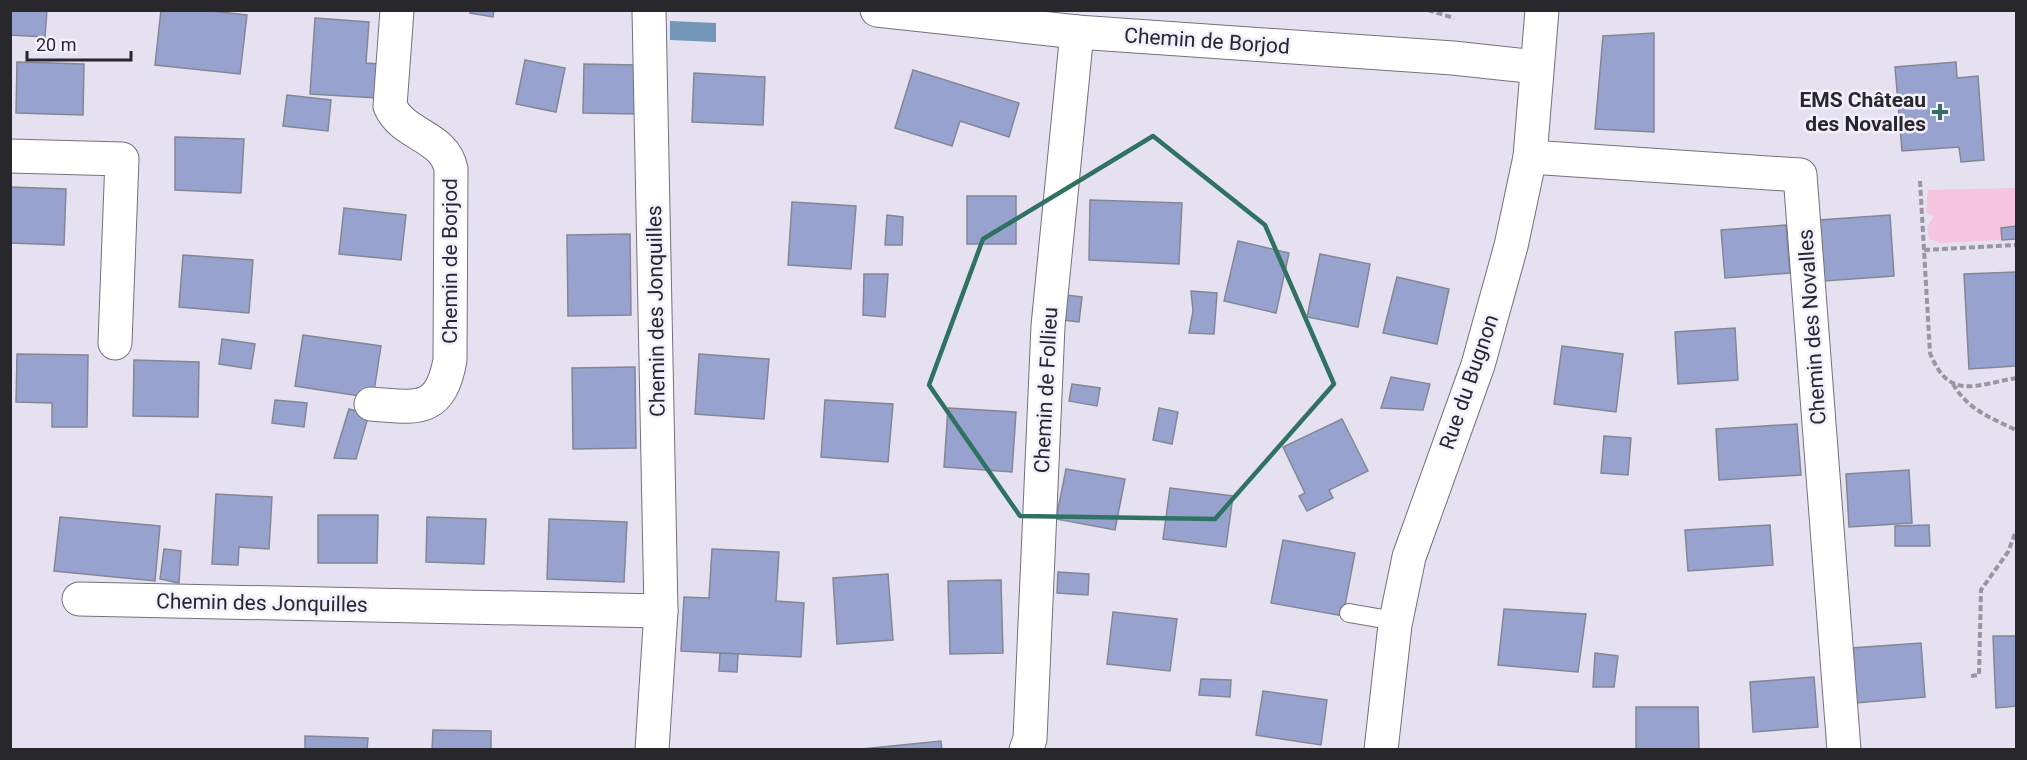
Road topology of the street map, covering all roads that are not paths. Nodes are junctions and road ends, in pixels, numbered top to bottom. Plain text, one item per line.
1 (397, 10) edge
2 (649, 10) edge
3 (877, 10) edge
4 (1542, 10) edge
5 (1077, 32) junction
6 (1537, 67) junction
7 (10, 156) edge
8 (1530, 158) junction
9 (115, 343) dead end
10 (371, 404) dead end
11 (79, 599) dead end
12 (662, 611) junction
13 (1349, 613) dead end
14 (1395, 621) junction
15 (652, 750) edge
16 (1026, 750) edge
17 (1381, 750) edge
18 (1844, 750) edge

1 - 10 street, Chemin de Borjod
2 - 12 street, Chemin des Jonquilles
3 - 5 street, Chemin de Borjod
4 - 6 street, Rue du Bugnon
5 - 6 street, Chemin de Borjod
5 - 16 street, Chemin de Follieu
6 - 8 street, Rue du Bugnon
7 - 9 street
8 - 14 street, Rue du Bugnon
8 - 18 street, Chemin des Novalles
11 - 12 street, Chemin des Jonquilles
12 - 15 street, Chemin des Jonquilles
13 - 14 lane
14 - 17 street, Rue du Bugnon

